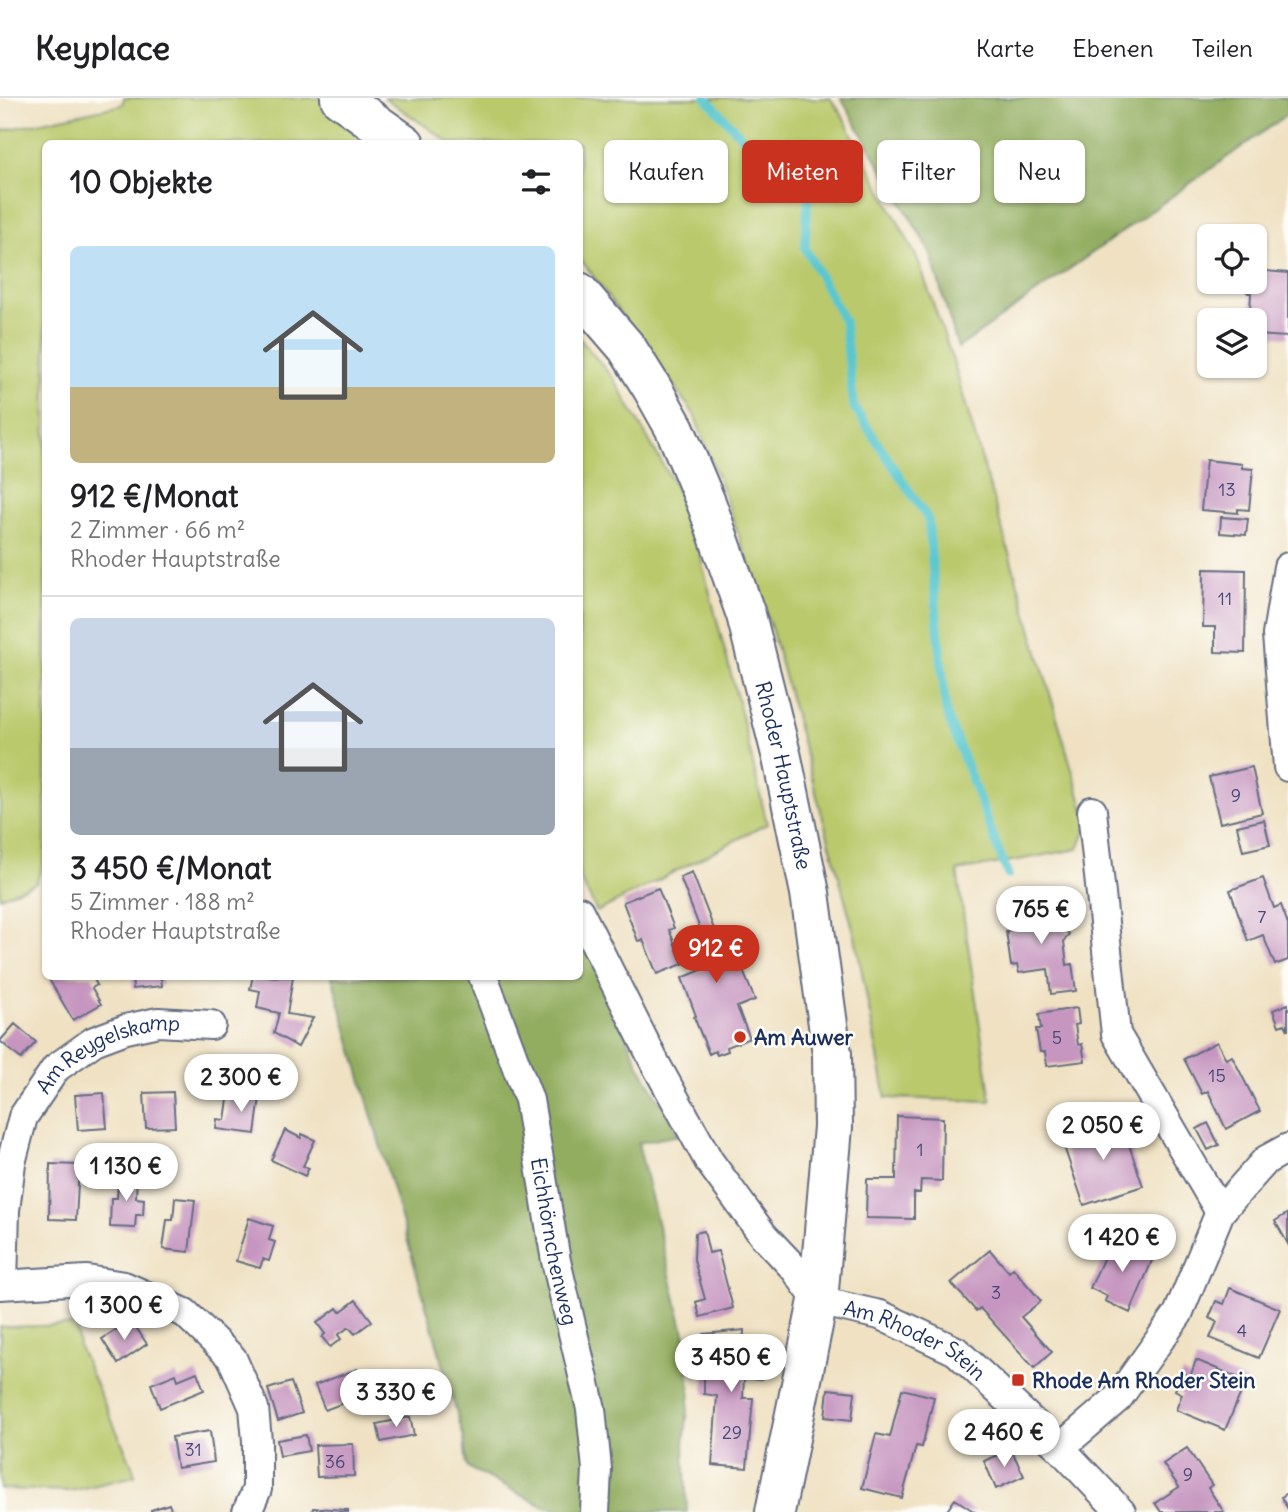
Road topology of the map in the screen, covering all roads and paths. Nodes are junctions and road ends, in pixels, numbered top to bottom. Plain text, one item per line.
1 (340, 98) edge
2 (399, 140) edge
3 (583, 297) edge
4 (1288, 567) edge
5 (1288, 767) edge
6 (1092, 811) dead end
7 (583, 919) edge
8 (484, 980) edge
9 (211, 1025) dead end
10 (1288, 1148) edge
11 (1220, 1212) junction
12 (1, 1284) edge
13 (818, 1301) junction
14 (1060, 1448) junction
15 (247, 1512) edge
16 (595, 1512) edge
17 (775, 1512) edge
18 (1121, 1512) edge

1 - 2 main road
3 - 13 main road, Rhoder Hauptstraße
4 - 5 street
6 - 11 street
7 - 13 street
8 - 16 street, Eichhörnchenweg
9 - 12 street, Am Reygelskamp
10 - 11 street
11 - 14 street
12 - 15 street, Am Reygelskamp
13 - 14 street, Am Rhoder Stein
13 - 17 main road, Rhoder Hauptstraße
14 - 18 street, Am Rhoder Stein

